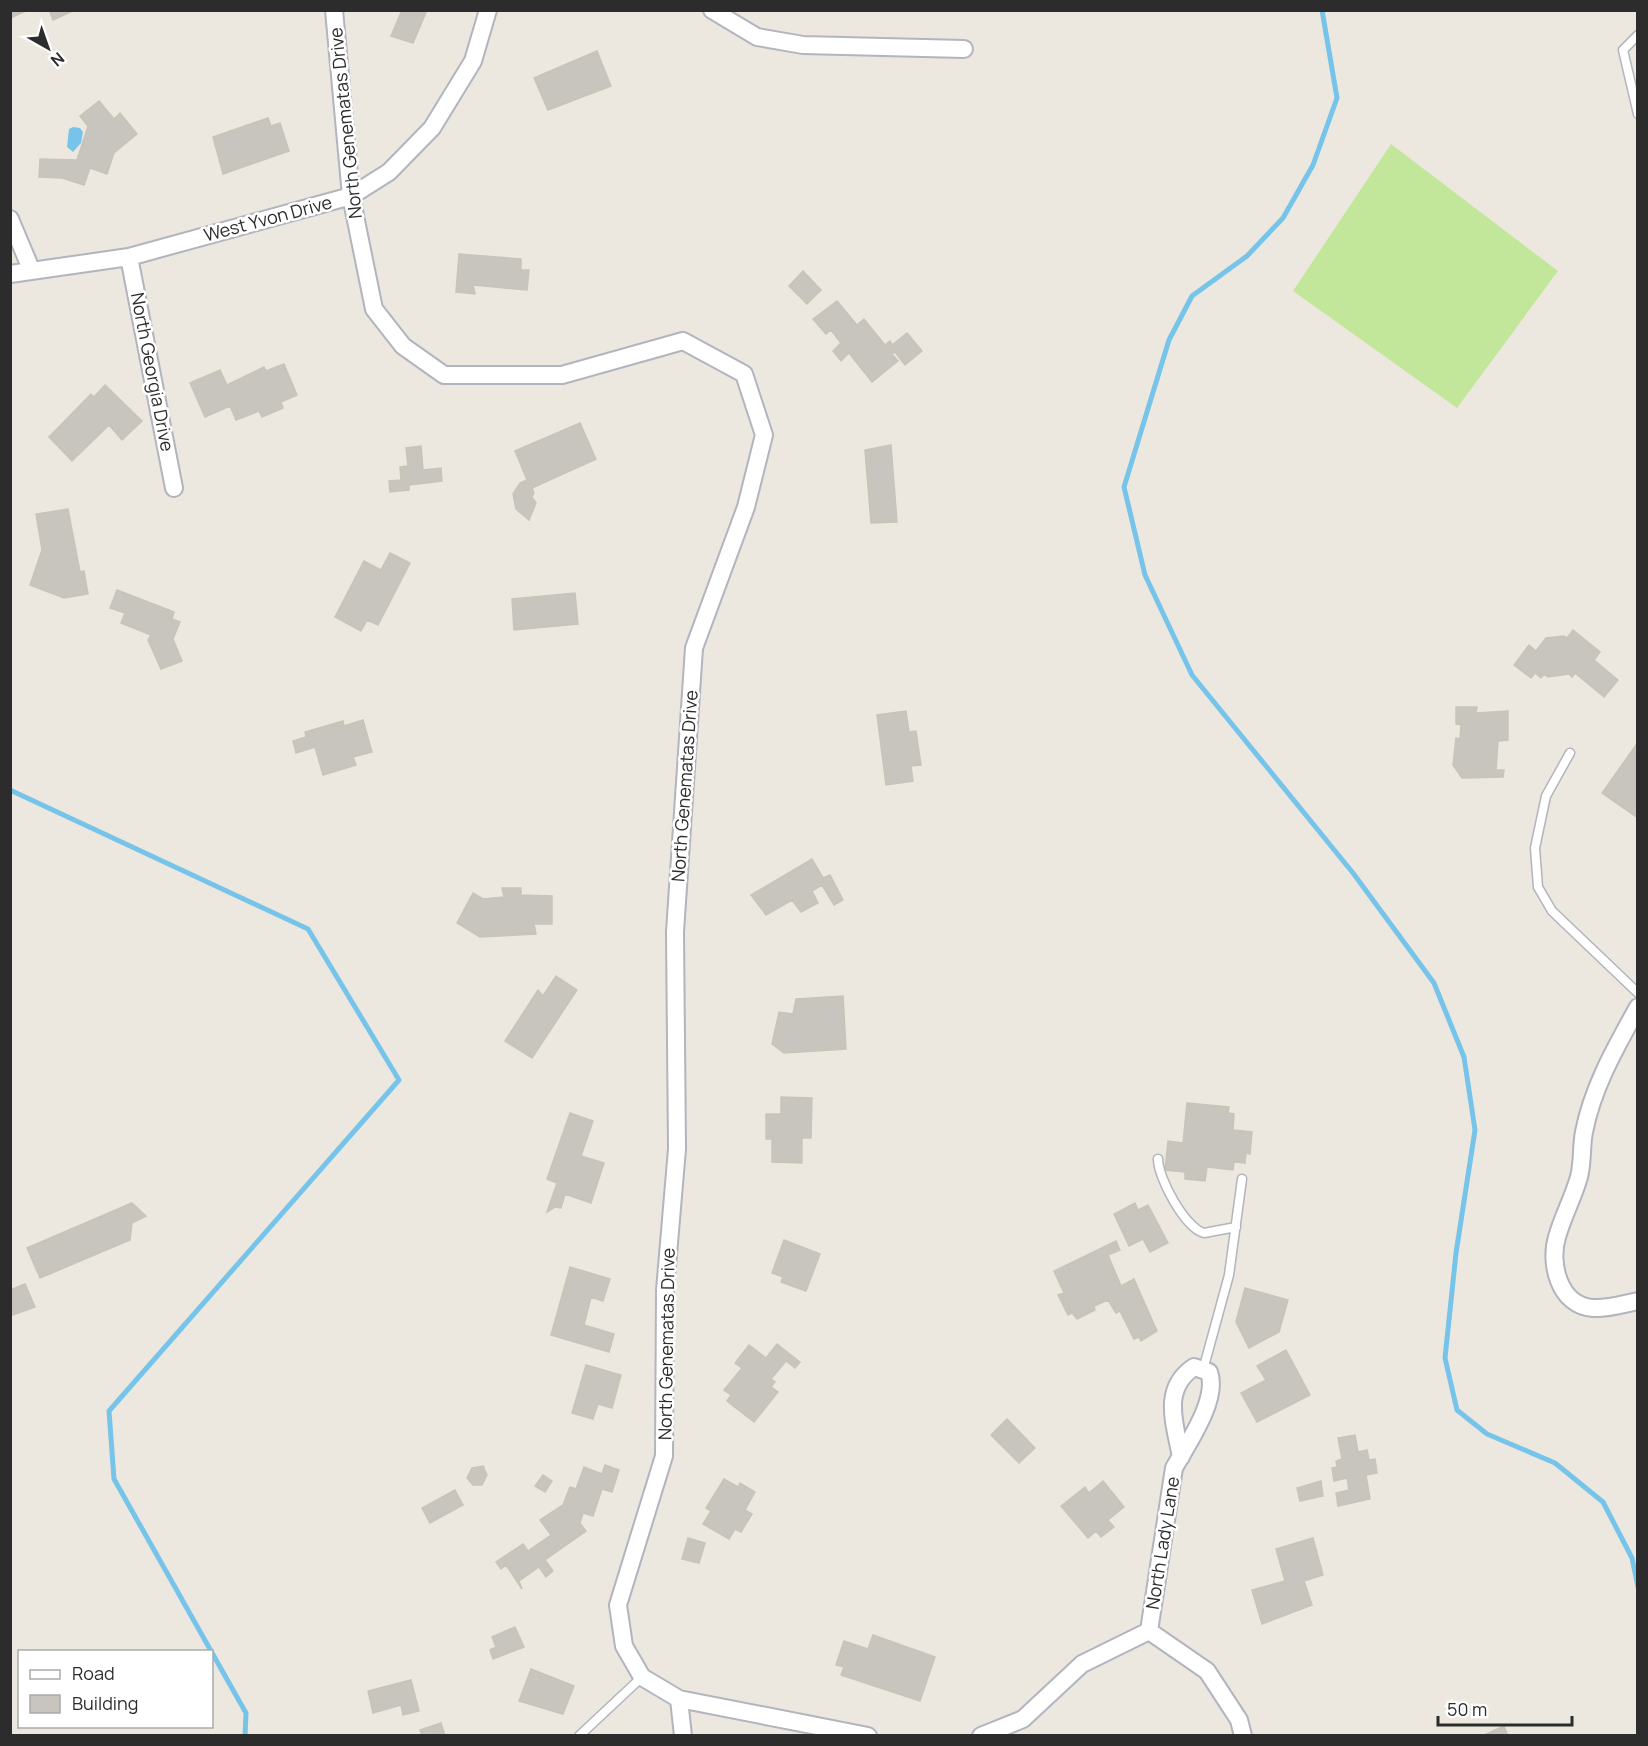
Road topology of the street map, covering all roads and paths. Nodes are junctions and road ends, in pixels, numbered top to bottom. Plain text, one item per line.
1 (334, 10) edge
2 (488, 10) edge
3 (712, 10) edge
4 (1638, 35) edge
5 (964, 49) dead end
6 (1638, 114) edge
7 (351, 196) junction
8 (10, 219) edge
9 (129, 257) junction
10 (32, 269) junction
11 (10, 274) edge
12 (174, 488) dead end
13 (1570, 753) dead end
14 (1638, 993) edge
15 (1638, 1007) edge
16 (1158, 1159) dead end
17 (1242, 1179) dead end
18 (1236, 1227) junction
19 (1638, 1301) edge
20 (1203, 1370) junction
21 (1180, 1457) junction
22 (1149, 1631) junction
23 (642, 1677) junction
24 (679, 1699) junction
25 (579, 1736) edge
26 (683, 1736) edge
27 (868, 1736) edge
28 (981, 1736) edge
29 (1243, 1736) edge

1 - 7 street, North Genematas Drive
2 - 7 street, West Yvon Drive
3 - 5 street
4 - 6 lane
7 - 9 street, West Yvon Drive
7 - 23 street, North Genematas Drive
8 - 10 street
9 - 10 street, West Yvon Drive
9 - 12 street, North Georgia Drive
10 - 11 street, West Yvon Drive
13 - 14 lane
15 - 19 street
16 - 18 lane
17 - 18 lane
18 - 20 lane
20 - 21 street, North Lady Lane
20 - 21 street, North Lady Lane
21 - 22 street, North Lady Lane
22 - 28 street
22 - 29 street
23 - 24 street, North Genematas Drive
23 - 25 lane
24 - 26 street
24 - 27 street, North Genematas Drive

